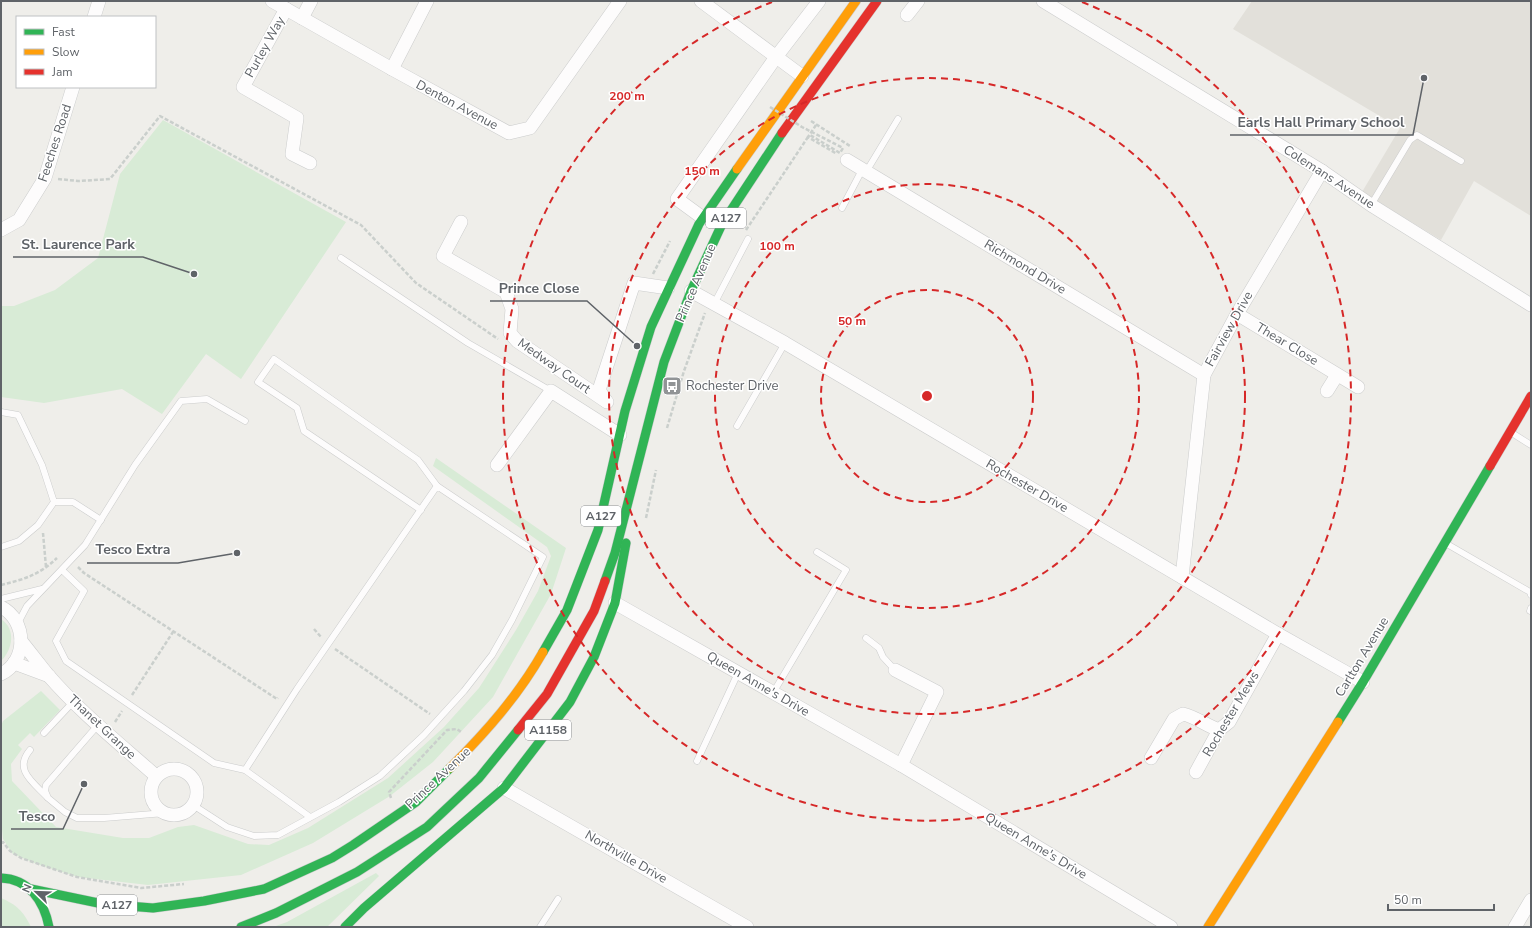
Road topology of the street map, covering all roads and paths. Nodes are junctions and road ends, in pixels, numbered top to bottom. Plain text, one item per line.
1 (99, 1) edge
2 (272, 1) edge
3 (311, 1) edge
4 (427, 1) edge
5 (620, 1) edge
6 (701, 1) edge
7 (819, 1) edge
8 (856, 1) edge
9 (877, 1) edge
10 (918, 1) edge
11 (1043, 1) edge
12 (286, 9) junction
13 (907, 15) dead end
14 (94, 16) edge
15 (302, 18) junction
16 (776, 57) junction
17 (392, 69) junction
18 (802, 76) junction
19 (73, 88) edge
20 (770, 107) dead end
21 (796, 113) junction
22 (898, 119) dead end
23 (816, 125) junction
24 (809, 136) junction
25 (847, 160) junction
26 (1461, 161) dead end
27 (310, 163) dead end
28 (864, 171) junction
29 (1322, 171) junction
30 (45, 178) junction
31 (1371, 204) junction
32 (842, 208) dead end
33 (703, 218) junction
34 (461, 222) dead end
35 (1, 230) edge
36 (746, 237) joint
37 (671, 239) dead end
38 (340, 258) dead end
39 (647, 285) junction
40 (668, 288) junction
41 (691, 291) junction
42 (712, 302) junction
43 (1531, 305) edge
44 (1237, 314) junction
45 (500, 340) dead end
46 (785, 343) junction
47 (1337, 374) junction
48 (1204, 375) junction
49 (1358, 387) dead end
50 (551, 391) junction
51 (1327, 391) dead end
52 (1531, 396) edge
53 (607, 402) junction
54 (625, 411) junction
55 (1, 412) edge
56 (245, 421) dead end
57 (737, 426) dead end
58 (666, 430) dead end
59 (1510, 432) junction
60 (620, 435) junction
61 (1531, 445) edge
62 (497, 465) dead end
63 (637, 465) junction
64 (657, 467) dead end
65 (437, 486) junction
66 (54, 502) junction
67 (421, 510) junction
68 (646, 518) dead end
69 (101, 520) junction
70 (38, 525) junction
71 (1446, 543) junction
72 (1, 547) edge
73 (817, 552) dead end
74 (71, 561) junction
75 (46, 568) junction
76 (62, 570) junction
77 (1182, 577) junction
78 (1, 585) edge
79 (43, 589) junction
80 (1531, 595) edge
81 (1, 598) edge
82 (615, 603) junction
83 (1, 607) edge
84 (18, 624) junction
85 (314, 629) dead end
86 (173, 632) junction
87 (1278, 634) junction
88 (320, 636) junction
89 (866, 638) dead end
90 (22, 641) junction
91 (316, 642) dead end
92 (328, 644) junction
93 (14, 663) junction
94 (895, 670) joint
95 (738, 673) junction
96 (2, 675) edge
97 (49, 676) junction
98 (1363, 682) junction
99 (282, 693) dead end
100 (773, 693) junction
101 (74, 701) junction
102 (127, 703) junction
103 (437, 721) junction
104 (466, 727) dead end
105 (103, 729) junction
106 (446, 730) junction
107 (1219, 730) junction
108 (461, 732) junction
109 (44, 733) dead end
110 (456, 737) dead end
111 (30, 750) dead end
112 (1151, 758) dead end
113 (696, 761) dead end
114 (901, 766) junction
115 (245, 770) junction
116 (1196, 772) dead end
117 (156, 776) junction
118 (504, 788) junction
119 (398, 795) dead end
120 (48, 798) junction
121 (193, 805) junction
122 (165, 813) junction
123 (310, 817) junction
124 (1, 843) edge
125 (4, 875) edge
126 (188, 884) dead end
127 (31, 889) junction
128 (558, 899) dead end
129 (1531, 900) edge
130 (49, 927) edge
131 (241, 927) edge
132 (345, 927) edge
133 (540, 927) edge
134 (747, 927) edge
135 (1171, 927) edge
136 (1208, 927) edge
137 (1515, 927) edge

1 - 14 street
2 - 12 street, Denton Avenue
3 - 15 street
4 - 17 street
5 - 17 street, Denton Avenue
6 - 16 street
7 - 16 street
8 - 18 main road, Prince Avenue / A127
9 - 21 main road, Prince Avenue / A127
10 - 13 street
11 - 29 street, Colemans Avenue
12 - 15 street, Denton Avenue
12 - 27 street, Purley Way
15 - 17 street, Denton Avenue
16 - 18 street
16 - 33 street
18 - 33 main road, Prince Avenue / A127
19 - 30 street, Feeches Road
20 - 24 path, bridge
21 - 23 path
21 - 41 main road, Prince Avenue / A127
22 - 28 lane
23 - 24 path
23 - 25 path
24 - 25 path
24 - 36 path
25 - 28 street, Richmond Drive
26 - 31 lane
28 - 32 lane
28 - 48 street, Richmond Drive
29 - 31 street, Colemans Avenue
29 - 44 street, Fairview Drive
30 - 35 street, Feeches Road
30 - 45 path
31 - 43 street, Colemans Avenue
33 - 40 main road, Prince Avenue / A127
34 - 53 street, Medway Court
36 - 42 lane
37 - 39 path
38 - 50 lane
39 - 40 street, Prince Avenue
39 - 53 street, Prince Avenue
40 - 54 main road, Prince Avenue / A127
41 - 42 street, Rochester Drive
41 - 63 main road, Prince Avenue / A127
42 - 46 street, Rochester Drive
42 - 58 path
44 - 47 street, Thear Close
44 - 48 street, Fairview Drive
46 - 57 lane
46 - 77 street, Rochester Drive
47 - 49 street, Thear Close
47 - 51 street
48 - 77 street, Fairview Drive
50 - 60 street
50 - 62 street
52 - 59 main road, Carlton Avenue
53 - 54 street
54 - 60 main road, Prince Avenue / A127
55 - 66 lane
56 - 69 lane
59 - 61 lane
59 - 71 main road, Carlton Avenue
60 - 127 main road, Prince Avenue / A127
63 - 82 main road, Prince Avenue / A1158
63 - 131 main road, Prince Avenue / A127
64 - 68 path
65 - 67 lane
65 - 67 lane
65 - 103 lane
66 - 69 lane
66 - 70 lane
67 - 92 lane
69 - 74 lane
70 - 72 lane
70 - 75 path
71 - 80 lane
71 - 98 main road, Carlton Avenue
73 - 100 lane
74 - 75 path
74 - 76 lane
74 - 86 path
75 - 78 path
76 - 79 lane
76 - 102 lane
77 - 87 street, Rochester Drive
79 - 81 lane
79 - 84 lane
82 - 95 street, Queen Anne's Drive
82 - 118 main road, Prince Avenue / A1158
83 - 84 street
84 - 90 street
85 - 88 path
86 - 99 path
86 - 102 path
87 - 98 street, Rochester Drive
87 - 107 street, Rochester Mews
88 - 91 path
88 - 92 path
89 - 94 lane
90 - 93 street
90 - 97 street, Thanet Grange
92 - 103 path
92 - 115 lane
93 - 96 street
93 - 97 street
94 - 114 street
95 - 100 street, Queen Anne's Drive
95 - 113 lane
97 - 101 street, Thanet Grange
98 - 136 main road, Carlton Avenue
100 - 114 street, Queen Anne's Drive
101 - 105 street, Thanet Grange
101 - 109 lane
102 - 105 path
102 - 115 lane
103 - 106 path
103 - 123 lane
104 - 108 path
105 - 117 street, Thanet Grange
105 - 120 lane
106 - 108 path
106 - 119 path
107 - 112 street
107 - 116 street, Rochester Mews
108 - 110 path
111 - 120 lane
114 - 135 street, Queen Anne's Drive
115 - 123 lane
117 - 121 street
117 - 122 street
118 - 132 main road, Prince Avenue / A1158
118 - 134 street, Northville Drive
120 - 122 lane
121 - 122 street
121 - 123 lane
124 - 126 path
125 - 127 main road
127 - 130 main road
128 - 133 lane
129 - 137 street

